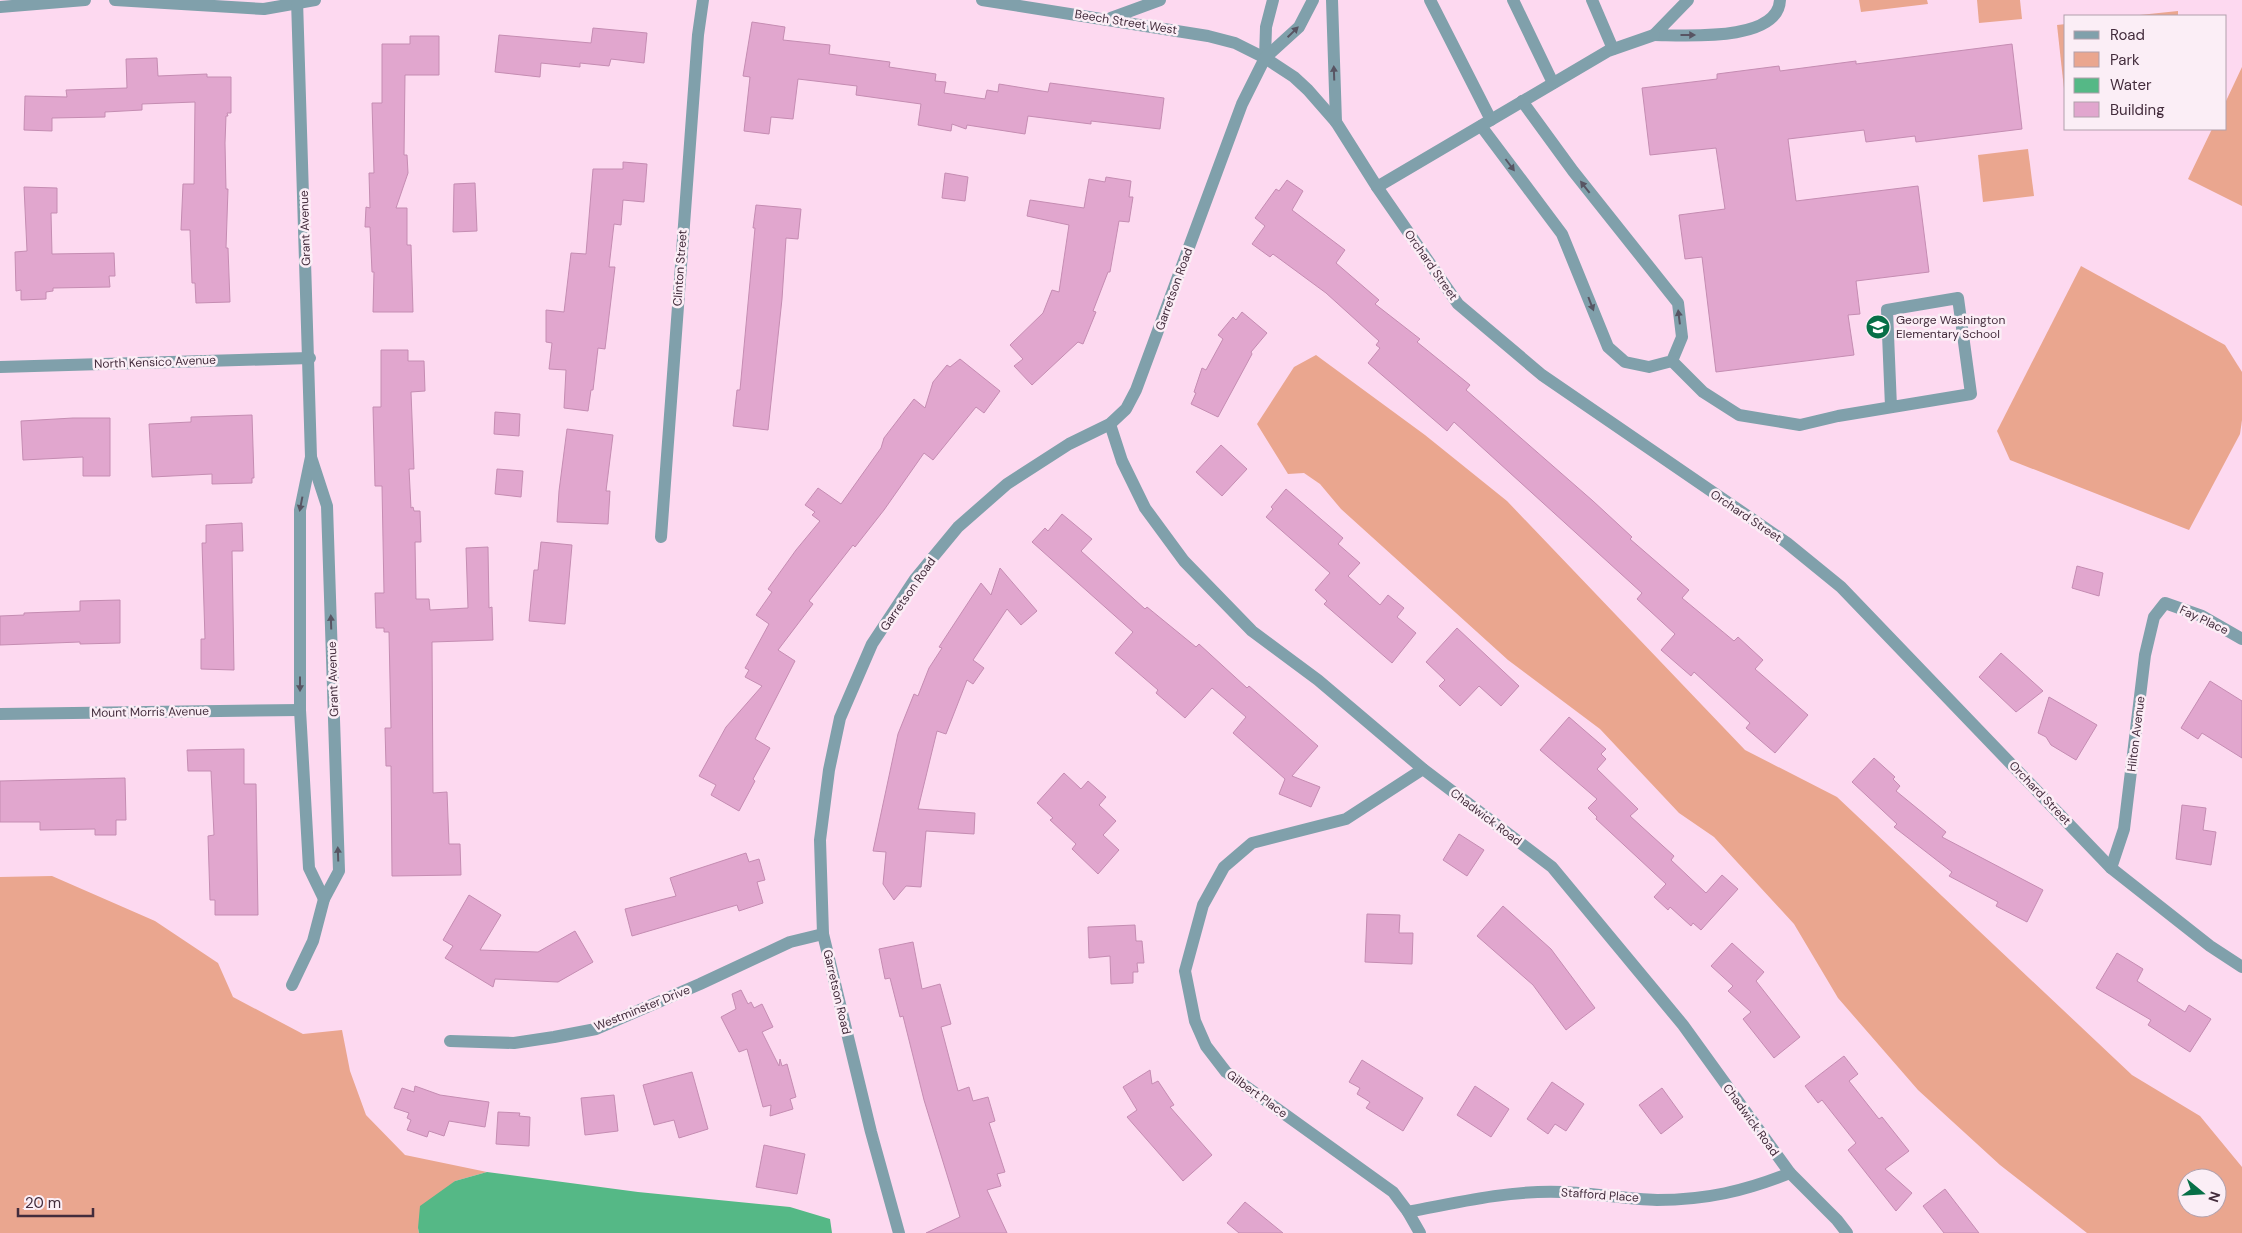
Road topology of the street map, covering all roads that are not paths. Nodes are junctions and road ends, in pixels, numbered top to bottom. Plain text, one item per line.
1 (85, 0) edge
2 (115, 0) edge
3 (315, 0) edge
4 (703, 0) edge
5 (982, 0) edge
6 (1160, 0) edge
7 (1273, 0) edge
8 (1313, 0) edge
9 (1332, 0) edge
10 (1430, 0) edge
11 (1513, 0) edge
12 (1592, 0) edge
13 (1688, 0) edge
14 (1780, 0) edge
15 (297, 1) edge
16 (0, 7) edge
17 (1109, 19) junction
18 (1654, 35) junction
19 (1614, 49) junction
20 (1266, 58) junction
21 (1553, 83) junction
22 (1522, 101) junction
23 (1336, 122) junction
24 (1486, 123) junction
25 (1377, 187) junction
26 (310, 358) junction
27 (1672, 361) junction
28 (0, 367) edge
29 (1891, 407) junction
30 (1110, 424) junction
31 (311, 457) junction
32 (660, 537) dead end
33 (2165, 602) joint
34 (2242, 639) edge
35 (300, 710) junction
36 (0, 714) edge
37 (1423, 769) junction
38 (2111, 868) junction
39 (324, 899) junction
40 (823, 934) junction
41 (2242, 967) edge
42 (292, 985) dead end
43 (450, 1041) dead end
44 (1790, 1173) junction
45 (1408, 1212) junction
46 (899, 1233) edge
47 (1420, 1233) edge
48 (1847, 1233) edge

1 - 16 street
2 - 15 street
3 - 15 street
4 - 32 street, Clinton Street
5 - 17 street, Beech Street West
6 - 17 street
7 - 20 street
20 -> 8 street
23 -> 9 street
10 - 24 street
11 - 21 street
12 - 19 street
13 - 18 street
18 -> 14 street
15 - 26 street, Grant Avenue
17 - 20 street, Beech Street West
18 - 19 street
19 - 21 street
20 - 23 street, Orchard Street
20 - 30 street, Garretson Road
21 - 22 street
22 - 24 street
27 -> 22 street
23 - 25 street, Orchard Street
24 - 25 street
24 -> 27 street
25 - 38 street, Orchard Street
26 - 28 street, North Kensico Avenue
26 - 31 street, Grant Avenue
27 - 29 street
29 - 29 street
30 - 37 street, Chadwick Road
30 - 40 street, Garretson Road
31 -> 35 street, Grant Avenue
39 -> 31 street, Grant Avenue
33 - 34 street, Fay Place
33 - 38 street, Hilton Avenue
35 - 36 street, Mount Morris Avenue
35 - 39 street, Grant Avenue
37 - 44 street, Chadwick Road
37 - 45 street, Gilbert Place
38 - 41 street, Orchard Street
39 - 42 street, Grant Avenue
40 - 43 street, Westminster Drive
40 - 46 street, Garretson Road
44 - 45 street, Stafford Place
44 - 48 street, Chadwick Road
45 - 47 street, Gilbert Place

